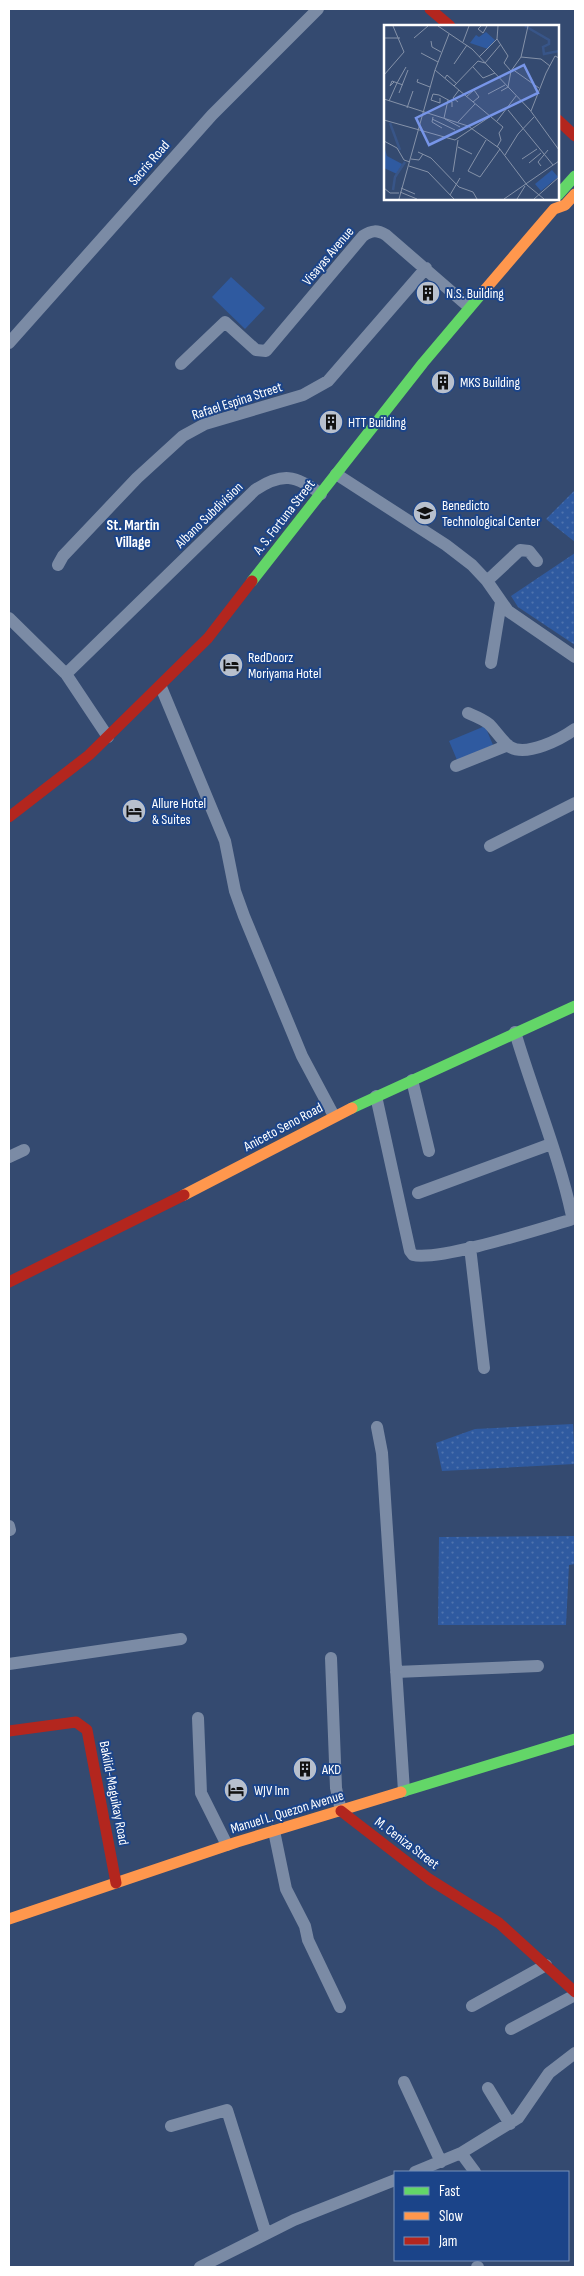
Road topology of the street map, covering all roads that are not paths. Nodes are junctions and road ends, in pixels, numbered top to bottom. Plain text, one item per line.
1 (318, 9) edge
2 (430, 9) edge
3 (449, 25) edge
4 (559, 121) edge
5 (575, 136) edge
6 (575, 176) edge
7 (559, 194) edge
8 (575, 194) edge
9 (555, 203) edge
10 (426, 268) junction
11 (469, 306) junction
12 (9, 343) edge
13 (181, 364) dead end
14 (336, 474) junction
15 (321, 494) junction
16 (537, 561) dead end
17 (58, 564) dead end
18 (487, 581) junction
19 (501, 602) junction
20 (9, 618) edge
21 (575, 657) edge
22 (491, 663) dead end
23 (66, 674) junction
24 (161, 687) junction
25 (468, 713) dead end
26 (575, 729) edge
27 (108, 737) junction
28 (508, 745) junction
29 (456, 766) dead end
30 (575, 803) edge
31 (9, 817) edge
32 (490, 846) dead end
33 (575, 1006) edge
34 (516, 1032) junction
35 (412, 1080) junction
36 (376, 1096) junction
37 (334, 1116) junction
38 (551, 1144) junction
39 (24, 1150) dead end
40 (429, 1151) dead end
41 (9, 1157) edge
42 (418, 1193) dead end
43 (470, 1247) junction
44 (9, 1282) edge
45 (484, 1368) dead end
46 (377, 1427) dead end
47 (182, 1639) dead end
48 (331, 1658) dead end
49 (9, 1664) edge
50 (538, 1666) dead end
51 (396, 1672) junction
52 (198, 1718) dead end
53 (9, 1731) edge
54 (575, 1739) edge
55 (404, 1791) junction
56 (341, 1811) junction
57 (274, 1831) junction
58 (228, 1845) junction
59 (116, 1883) junction
60 (9, 1919) edge
61 (546, 1965) junction
62 (575, 1993) edge
63 (472, 2006) dead end
64 (340, 2007) dead end
65 (512, 2029) dead end
66 (575, 2053) edge
67 (404, 2082) dead end
68 (488, 2088) dead end
69 (510, 2124) junction
70 (171, 2126) dead end
71 (461, 2153) junction
72 (441, 2162) junction
73 (418, 2171) edge
74 (474, 2171) edge
75 (394, 2180) edge
76 (266, 2234) junction
77 (201, 2267) edge

1 - 12 street, Sacris Road
2 - 3 main road
4 - 5 main road
6 - 7 main road
8 - 9 main road, A. S. Fortuna Street
9 - 11 main road, A. S. Fortuna Street
10 - 11 street, Visayas Avenue
10 - 13 street, Visayas Avenue
10 - 17 street, Rafael Espina Street
11 - 14 main road, A. S. Fortuna Street
14 - 15 main road, A. S. Fortuna Street
14 - 18 street
15 - 23 street, Albano Subdivision
15 - 24 main road, A. S. Fortuna Street
16 - 18 street
18 - 19 street
19 - 21 street
19 - 22 street
20 - 23 street
23 - 27 street
24 - 27 main road, A. S. Fortuna Street
24 - 37 street
25 - 28 street
26 - 28 street
27 - 31 main road, A. S. Fortuna Street
28 - 29 street
30 - 32 street
33 - 34 main road, Aniceto Seno Road
34 - 35 main road, Aniceto Seno Road
34 - 38 street
35 - 36 main road, Aniceto Seno Road
35 - 40 street
36 - 37 main road, Aniceto Seno Road
36 - 43 street
37 - 44 main road, Aniceto Seno Road
38 - 42 street
38 - 43 street
39 - 41 street
43 - 45 street
46 - 51 street
47 - 49 street
48 - 56 street
50 - 51 street
51 - 55 street
52 - 58 street
53 - 59 main road, Bakilid-Maguikay Road
54 - 55 main road, Manuel L. Quezon Avenue
55 - 56 main road, Manuel L. Quezon Avenue
56 - 57 main road, Manuel L. Quezon Avenue
56 - 61 main road, M. Ceniza Street
57 - 58 main road, Manuel L. Quezon Avenue
57 - 64 street
58 - 59 main road, Manuel L. Quezon Avenue
59 - 60 main road, Manuel L. Quezon Avenue
61 - 62 main road, M. Ceniza Street
61 - 63 street
62 - 65 street
66 - 69 street
67 - 72 street
68 - 69 street
69 - 71 street
70 - 76 street
71 - 72 street
71 - 74 street
72 - 73 street
75 - 76 street
76 - 77 street

